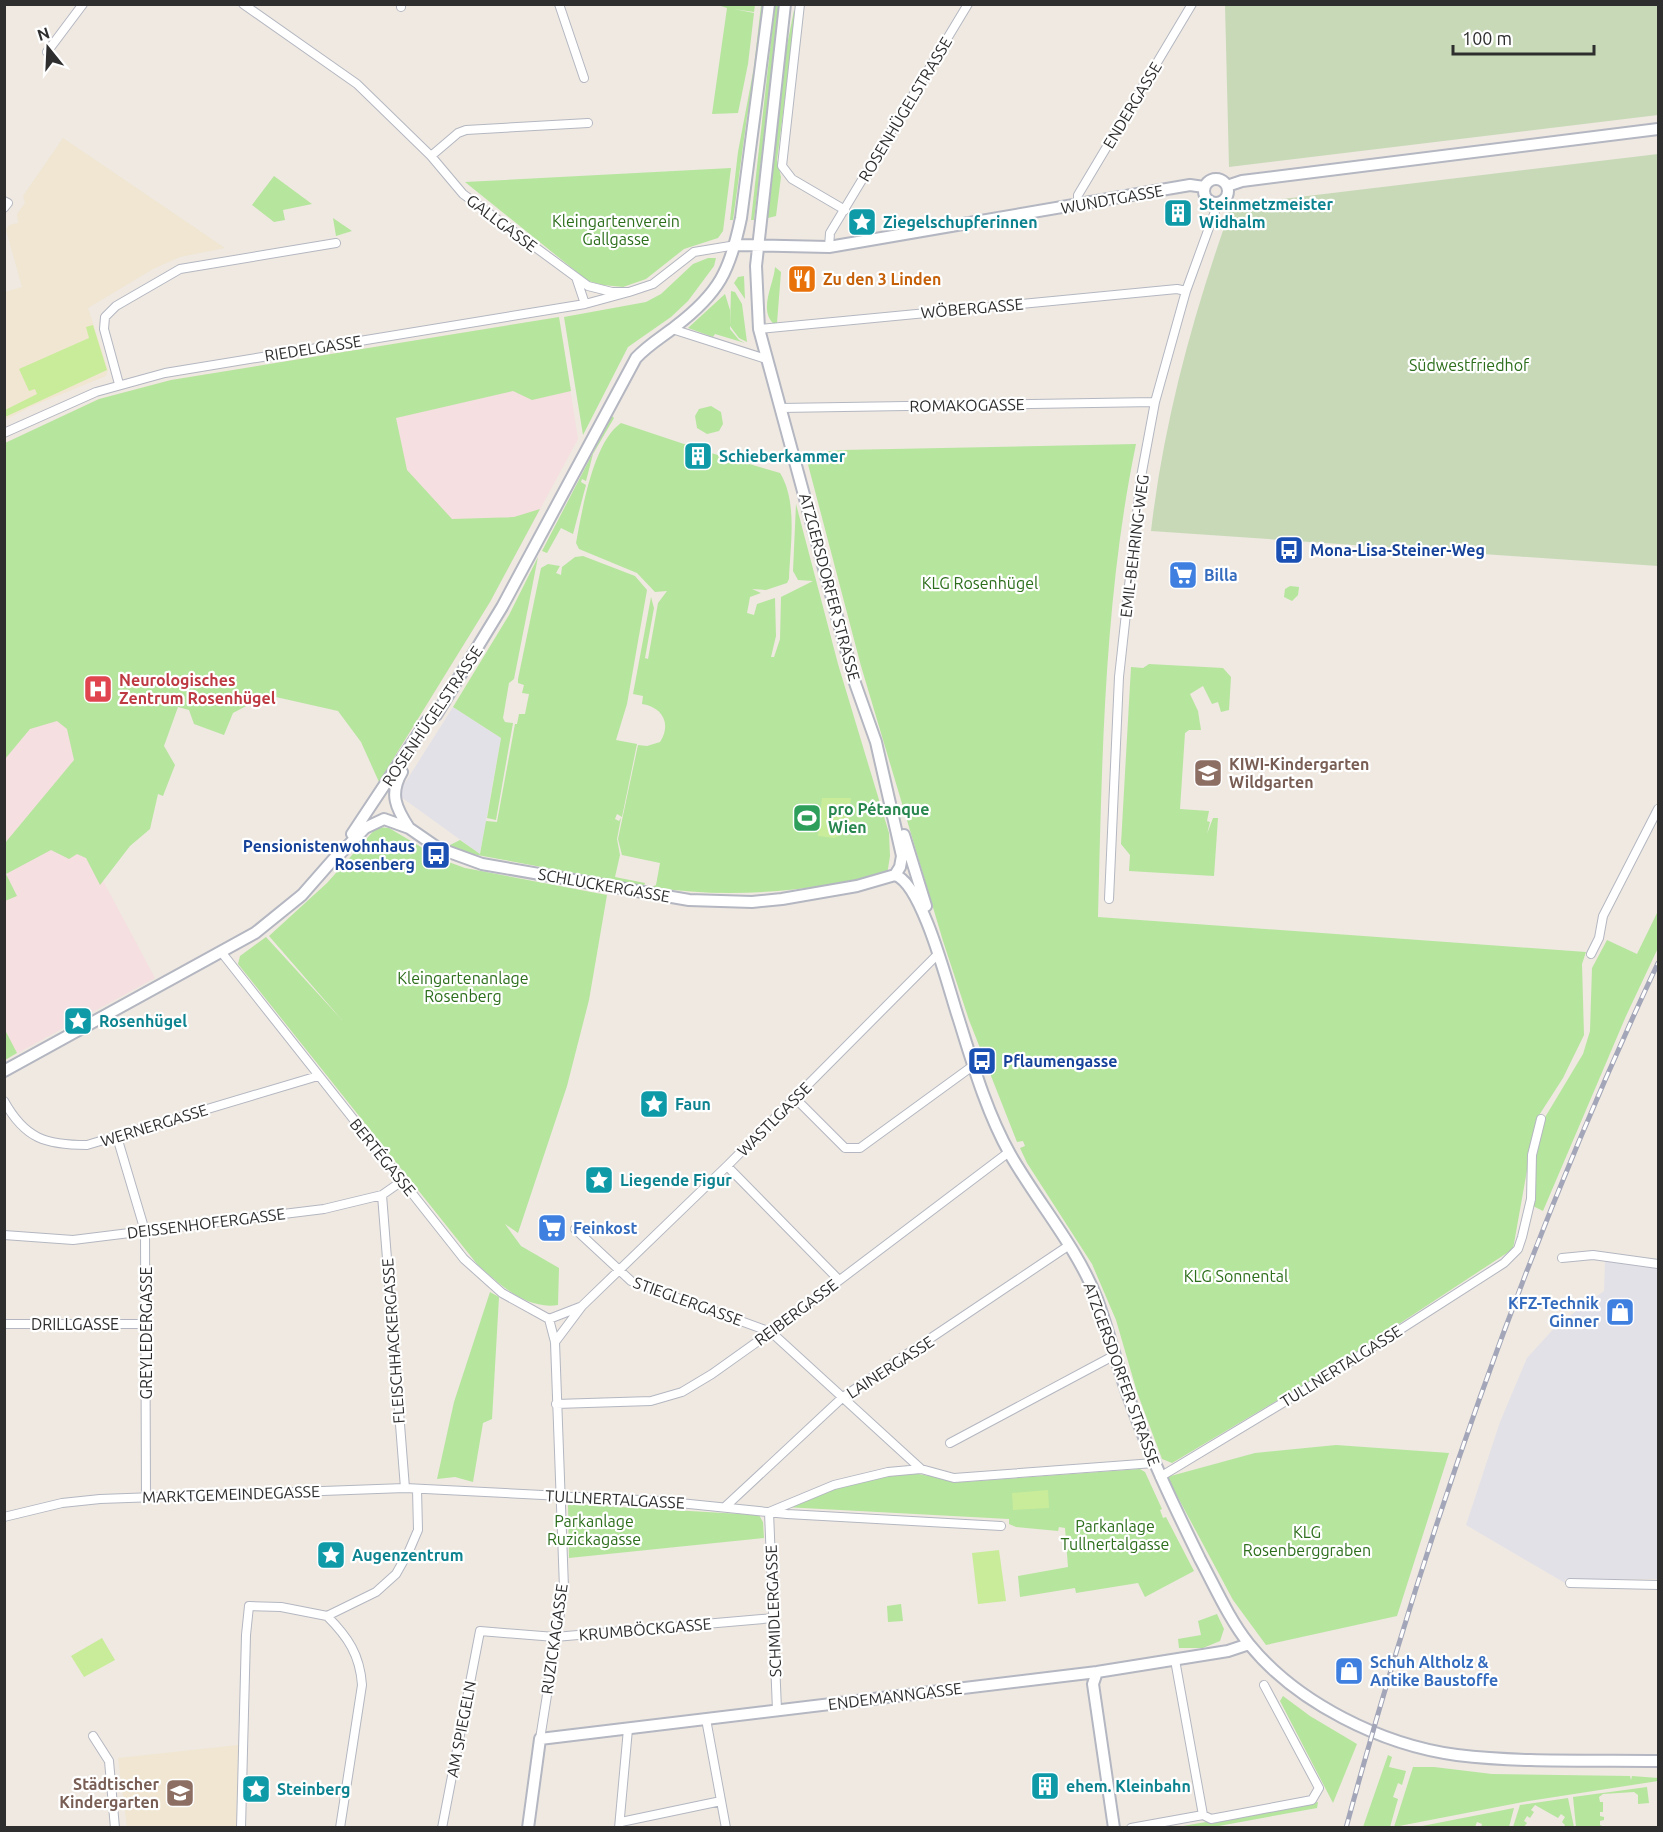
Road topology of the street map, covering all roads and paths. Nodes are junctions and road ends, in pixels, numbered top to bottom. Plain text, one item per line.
1 (83, 4) edge
2 (559, 4) edge
3 (769, 4) edge
4 (785, 4) edge
5 (800, 4) edge
6 (968, 4) edge
7 (1192, 4) edge
8 (244, 5) edge
9 (47, 52) dead end
10 (584, 78) dead end
11 (588, 123) dead end
12 (1659, 129) edge
13 (431, 156) junction
14 (1227, 186) junction
15 (1204, 187) junction
16 (4, 201) edge
17 (1218, 203) junction
18 (1077, 206) junction
19 (4, 208) edge
20 (845, 210) junction
21 (336, 243) dead end
22 (736, 245) junction
23 (758, 245) junction
24 (829, 247) junction
25 (577, 280) junction
26 (1186, 291) junction
27 (629, 292) junction
28 (585, 304) junction
29 (672, 329) junction
30 (759, 329) junction
31 (766, 359) junction
32 (119, 384) junction
33 (1155, 402) junction
34 (780, 408) junction
35 (4, 433) edge
36 (436, 716) junction
37 (1659, 809) edge
38 (893, 812) junction
39 (409, 828) junction
40 (336, 858) junction
41 (895, 875) junction
42 (1109, 899) dead end
43 (929, 927) junction
44 (222, 953) junction
45 (938, 954) junction
46 (1591, 954) dead end
47 (974, 1065) junction
48 (4, 1071) edge
49 (318, 1076) junction
50 (795, 1098) junction
51 (4, 1101) edge
52 (1541, 1119) dead end
53 (117, 1137) junction
54 (1009, 1152) junction
55 (727, 1166) junction
56 (402, 1181) junction
57 (382, 1195) junction
58 (574, 1229) dead end
59 (145, 1231) junction
60 (4, 1235) edge
61 (1068, 1246) junction
62 (1562, 1258) dead end
63 (1659, 1264) edge
64 (618, 1272) junction
65 (838, 1280) junction
66 (582, 1306) junction
67 (549, 1319) junction
68 (4, 1324) edge
69 (146, 1324) junction
70 (771, 1332) junction
71 (555, 1342) junction
72 (1115, 1355) junction
73 (843, 1397) junction
74 (556, 1404) junction
75 (950, 1443) dead end
76 (1154, 1463) junction
77 (921, 1469) junction
78 (1160, 1477) junction
79 (405, 1488) junction
80 (417, 1489) junction
81 (459, 1491) joint
82 (562, 1496) junction
83 (146, 1497) junction
84 (726, 1506) junction
85 (769, 1512) junction
86 (4, 1517) edge
87 (1001, 1526) dead end
88 (1570, 1582) dead end
89 (1659, 1585) edge
90 (327, 1616) junction
91 (774, 1618) junction
92 (480, 1631) joint
93 (555, 1636) junction
94 (1249, 1644) junction
95 (1175, 1660) junction
96 (1097, 1672) junction
97 (1264, 1685) dead end
98 (777, 1710) junction
99 (706, 1719) junction
100 (628, 1729) junction
101 (93, 1736) dead end
102 (540, 1739) junction
103 (1659, 1761) edge
104 (721, 1801) junction
105 (1203, 1815) junction
106 (620, 1825) edge
107 (115, 1827) edge
108 (241, 1827) edge
109 (340, 1827) edge
110 (442, 1827) edge
111 (528, 1827) edge
112 (726, 1827) edge
113 (1114, 1827) edge
114 (1131, 1827) edge

1 - 9 street
2 - 10 street
3 - 22 street
4 - 23 street, ATZGERSDORFER STRASSE
5 - 20 street
6 - 20 street, ROSENHÜGELSTRASSE
7 - 18 street, ENDERGASSE
8 - 13 street, GALLGASSE
11 - 13 street
12 - 14 street
13 - 25 street, GALLGASSE
14 - 15 street
14 - 17 street
15 - 17 street
15 - 18 street, WUNDTGASSE
16 - 19 street
17 - 26 street, EMIL-BEHRING-WEG
18 - 24 street, WUNDTGASSE
20 - 24 street, ROSENHÜGELSTRASSE
21 - 32 street
22 - 23 street, WUNDTGASSE
22 - 27 street, GALLGASSE
22 - 29 street, ROSENHÜGELSTRASSE
23 - 24 street, WUNDTGASSE
23 - 30 street, ATZGERSDORFER STRASSE
25 - 27 street, GALLGASSE
25 - 28 street
26 - 30 street, WÖBERGASSE
26 - 33 street, EMIL-BEHRING-WEG
27 - 28 street, RIEDELGASSE
28 - 32 street, RIEDELGASSE
29 - 31 street
29 - 36 street, ROSENHÜGELSTRASSE
30 - 31 street, ATZGERSDORFER STRASSE
31 - 34 street, ATZGERSDORFER STRASSE
32 - 35 street, RIEDELGASSE
33 - 34 street, ROMAKOGASSE
33 - 42 street, EMIL-BEHRING-WEG
34 - 38 street, ATZGERSDORFER STRASSE
36 - 39 street
36 - 40 street, ROSENHÜGELSTRASSE
37 - 46 street
38 - 41 street, ATZGERSDORFER STRASSE
38 - 43 street, ATZGERSDORFER STRASSE
39 - 40 street, SCHLUCKERGASSE
39 - 41 street, SCHLUCKERGASSE
40 - 44 street, ROSENHÜGELSTRASSE
41 - 43 street, ATZGERSDORFER STRASSE
43 - 45 street, ATZGERSDORFER STRASSE
44 - 48 street, ROSENHÜGELSTRASSE
44 - 49 street, BERTÉGASSE
45 - 47 street, ATZGERSDORFER STRASSE
45 - 50 street, WASTLGASSE
47 - 50 street
47 - 54 street, ATZGERSDORFER STRASSE
49 - 53 street, WERNERGASSE
49 - 56 street, BERTÉGASSE
50 - 55 street, WASTLGASSE
51 - 53 street, WERNERGASSE
52 - 78 street, TULLNERTALGASSE
53 - 59 street, GREYLEDERGASSE
54 - 61 street, ATZGERSDORFER STRASSE
54 - 65 street, REIBERGASSE
55 - 64 street, WASTLGASSE
55 - 65 street
56 - 57 street, DEISSENHOFERGASSE
56 - 67 street, BERTÉGASSE
57 - 59 street, DEISSENHOFERGASSE
57 - 79 street, FLEISCHHACKERGASSE
58 - 64 street, STIEGLERGASSE
59 - 60 street, DEISSENHOFERGASSE
59 - 69 street, GREYLEDERGASSE
61 - 72 street, ATZGERSDORFER STRASSE
61 - 73 street, LAINERGASSE
62 - 63 street
64 - 66 street, WASTLGASSE
64 - 70 street, STIEGLERGASSE
65 - 70 street, REIBERGASSE
66 - 67 street, WASTLGASSE
66 - 71 street, WASTLGASSE
67 - 71 street
68 - 69 street, DRILLGASSE
69 - 83 street, GREYLEDERGASSE
70 - 73 street, STIEGLERGASSE
70 - 74 street, REIBERGASSE
71 - 74 street, RUZICKAGASSE
72 - 75 street
72 - 76 street, ATZGERSDORFER STRASSE
73 - 77 street, STIEGLERGASSE
73 - 84 street, LAINERGASSE
74 - 82 street, RUZICKAGASSE
76 - 77 street
76 - 78 street, ATZGERSDORFER STRASSE
77 - 85 street
78 - 94 street, ATZGERSDORFER STRASSE
79 - 80 street, MARKTGEMEINDEGASSE
79 - 83 street, MARKTGEMEINDEGASSE
80 - 81 street, MARKTGEMEINDEGASSE
80 - 90 street
81 - 82 street, TULLNERTALGASSE
82 - 84 street, TULLNERTALGASSE
82 - 93 street, RUZICKAGASSE
83 - 86 street, MARKTGEMEINDEGASSE
84 - 85 street, TULLNERTALGASSE
85 - 87 street, TULLNERTALGASSE
85 - 91 street, SCHMIDLERGASSE
88 - 89 street
90 - 108 street
90 - 109 street
91 - 93 street, KRUMBÖCKGASSE
91 - 98 street, SCHMIDLERGASSE
92 - 93 street, KRUMBÖCKGASSE
92 - 110 street, AM SPIEGELN
93 - 102 street, RUZICKAGASSE
94 - 95 street, ENDEMANNGASSE
94 - 103 street, ATZGERSDORFER STRASSE
95 - 96 street, ENDEMANNGASSE
95 - 105 street
96 - 98 street, ENDEMANNGASSE
96 - 113 street
97 - 105 street
98 - 99 street, ENDEMANNGASSE
99 - 100 street, ENDEMANNGASSE
99 - 104 street
100 - 102 street, ENDEMANNGASSE
100 - 106 street
101 - 107 street
102 - 111 street, RUZICKAGASSE
104 - 106 street
104 - 112 street
105 - 114 street

